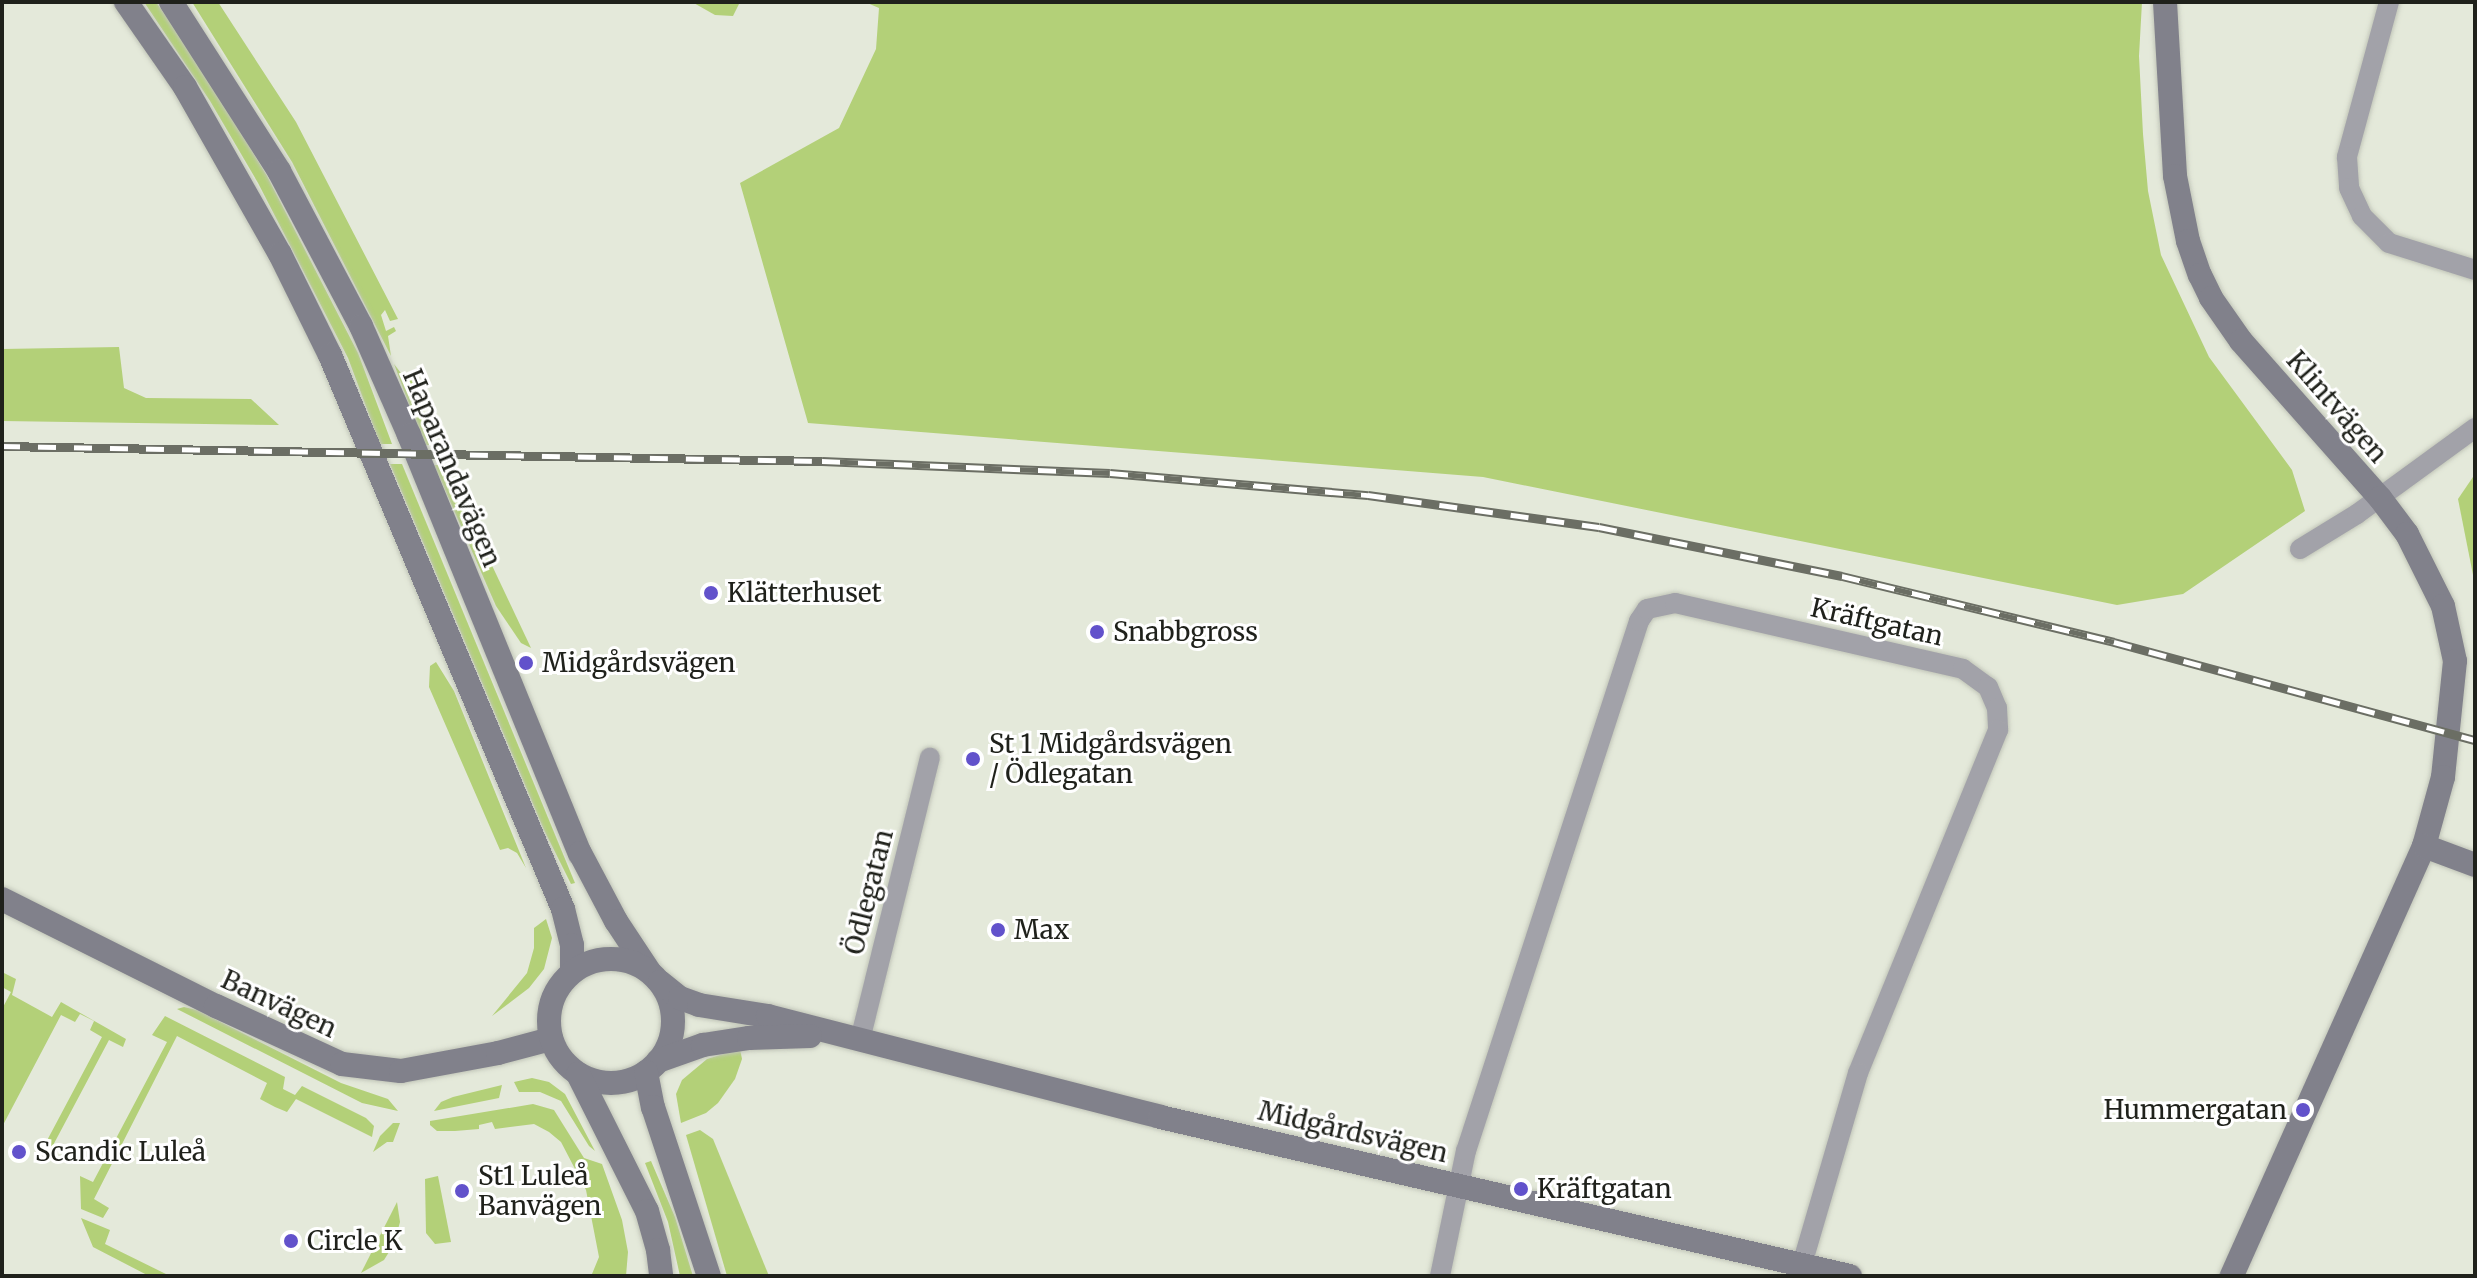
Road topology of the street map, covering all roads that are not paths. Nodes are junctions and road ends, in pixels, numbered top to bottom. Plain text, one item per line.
1 (126, 2) edge
2 (171, 2) edge
3 (2165, 2) edge
4 (2389, 2) edge
5 (2475, 270) edge
6 (2475, 428) edge
7 (2380, 498) junction
8 (2300, 549) dead end
9 (930, 758) dead end
10 (2424, 846) junction
11 (2475, 865) edge
12 (2, 899) edge
13 (572, 972) junction
14 (654, 976) junction
15 (852, 1038) junction
16 (551, 1039) junction
17 (652, 1067) junction
18 (578, 1074) junction
19 (1458, 1185) junction
20 (1802, 1265) junction
21 (661, 1276) edge
22 (709, 1276) edge
23 (1440, 1276) edge
24 (1850, 1276) edge
25 (2232, 1276) edge

1 - 13 street
2 - 14 street, Haparandavägen
3 - 7 street, Klintvägen
4 - 5 street
6 - 7 street
7 - 8 street
7 - 10 street, Klintvägen
9 - 15 street, Ödlegatan
10 - 11 street
10 - 25 street
12 - 16 street, Banvägen
13 - 14 street
13 - 16 street
14 - 15 street, Midgårdsvägen
14 - 17 street
15 - 17 street, Midgårdsvägen
15 - 19 street, Midgårdsvägen
16 - 18 street
17 - 18 street
17 - 22 street
18 - 21 street
19 - 20 street, Midgårdsvägen
19 - 20 street, Kräftgatan
19 - 23 street, Kräftgatan
20 - 24 street, Midgårdsvägen

